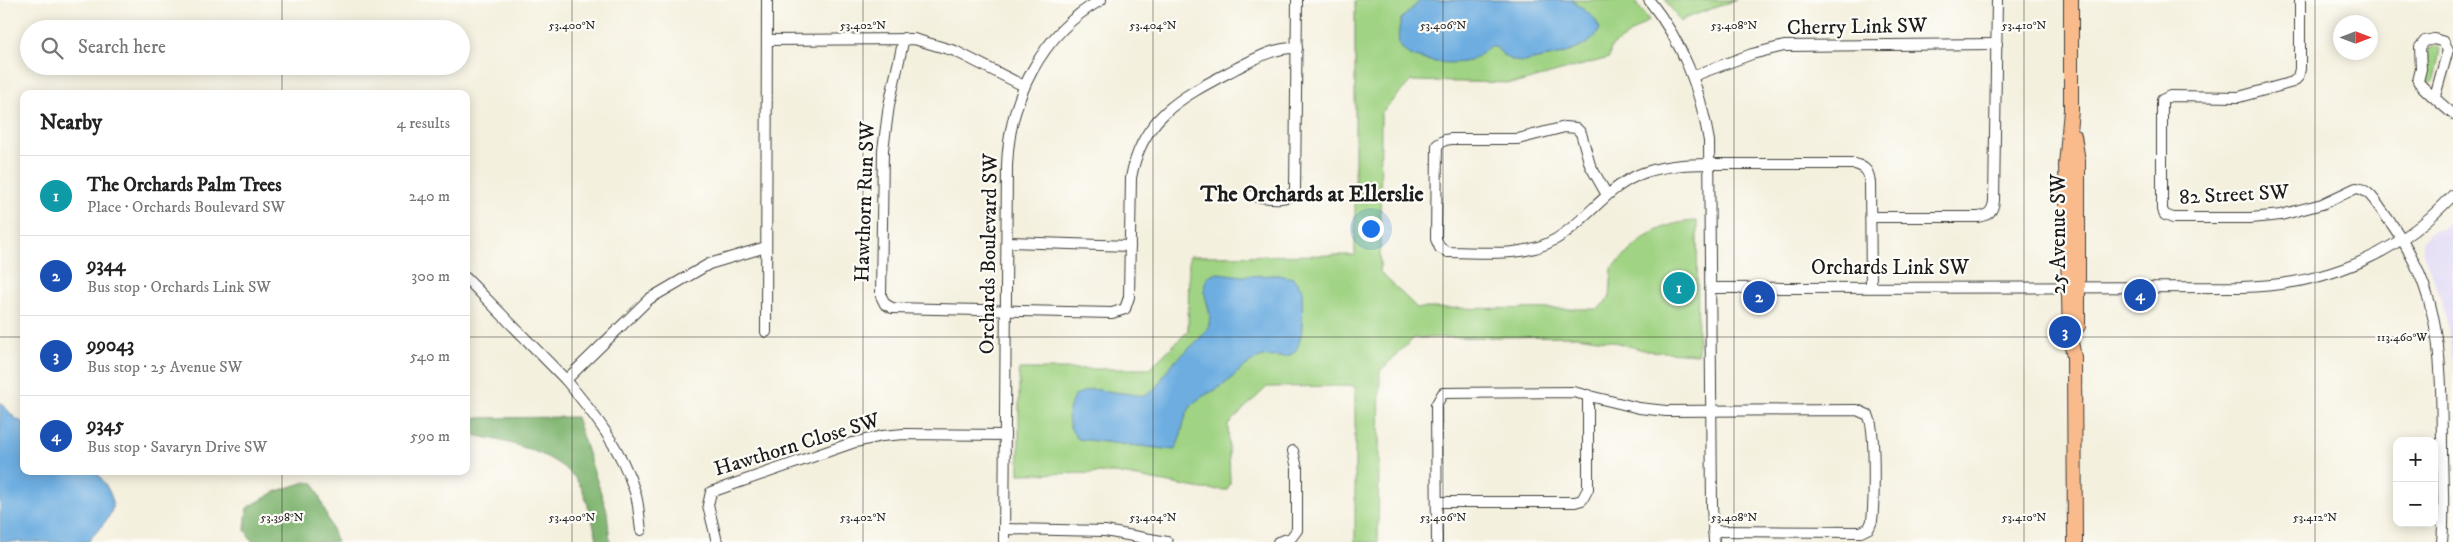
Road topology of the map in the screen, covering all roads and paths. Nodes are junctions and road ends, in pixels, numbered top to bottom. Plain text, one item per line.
1 (767, 0) edge
2 (1101, 0) edge
3 (1297, 0) edge
4 (1649, 0) edge
5 (1997, 0) edge
6 (2071, 0) edge
7 (2300, 0) edge
8 (904, 38) junction
9 (767, 40) junction
10 (1997, 44) junction
11 (1296, 48) junction
12 (1694, 76) junction
13 (1024, 86) junction
14 (2435, 96) junction
15 (2453, 114) edge
16 (1710, 164) junction
17 (1606, 195) junction
18 (2453, 195) edge
19 (1250, 196) dead end
20 (1871, 217) junction
21 (2403, 240) junction
22 (1008, 242) junction
23 (1130, 246) junction
24 (766, 247) junction
25 (470, 282) edge
26 (1871, 286) junction
27 (2074, 287) junction
28 (1711, 288) junction
29 (1007, 309) junction
30 (766, 332) dead end
31 (566, 380) junction
32 (1588, 395) junction
33 (1711, 411) junction
34 (1005, 435) junction
35 (1293, 451) dead end
36 (1437, 502) junction
37 (1004, 529) junction
38 (641, 530) dead end
39 (1713, 531) junction
40 (1128, 538) edge
41 (717, 542) edge
42 (1004, 542) edge
43 (1167, 542) edge
44 (1278, 542) edge
45 (1437, 542) edge
46 (1714, 542) edge
47 (2075, 542) edge
48 (2442, 542) edge

1 - 9 street
2 - 13 street, Orchards Boulevard SW
3 - 11 street
4 - 12 street
5 - 10 street
6 - 27 main road, 25 Avenue SW
7 - 21 street, 82 Street SW
8 - 9 street
8 - 13 street
8 - 29 street, Hawthorn Run SW
9 - 24 street
10 - 12 street, Cherry Link SW
10 - 20 street
11 - 19 street
11 - 23 street
12 - 16 street
13 - 22 street, Orchards Boulevard SW
14 - 14 street
14 - 15 street
16 - 17 street
16 - 20 street
16 - 28 street
17 - 17 street
18 - 21 street, Orchards Link SW
20 - 26 street
21 - 27 street, Orchards Link SW
21 - 48 street
22 - 23 street
22 - 29 street, Orchards Boulevard SW
23 - 29 street
24 - 30 street
24 - 31 street
25 - 31 street
26 - 27 street, Orchards Link SW
26 - 28 street, Orchards Link SW
27 - 47 main road, 25 Avenue SW
28 - 33 street
29 - 34 street, Orchards Boulevard SW
31 - 38 street
32 - 33 street
32 - 36 street
32 - 36 street
33 - 39 street
33 - 39 street
34 - 37 street, Orchards Boulevard SW
34 - 41 street, Hawthorn Close SW
35 - 44 street
36 - 45 street
37 - 40 street
37 - 42 street, Orchards Boulevard SW
39 - 46 street
40 - 43 street

